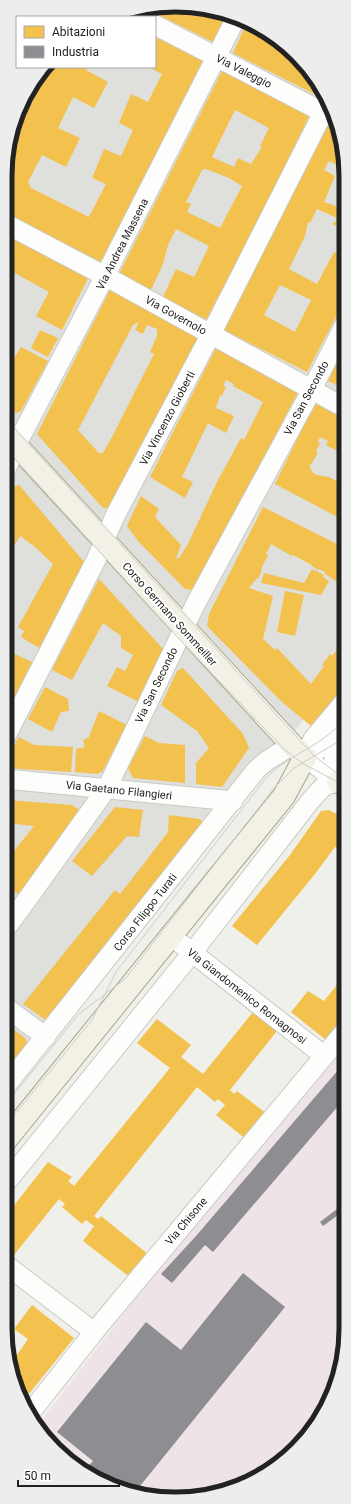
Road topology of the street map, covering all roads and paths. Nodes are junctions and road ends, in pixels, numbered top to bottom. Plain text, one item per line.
1 (234, 23) edge
2 (156, 26) edge
3 (217, 57) junction
4 (324, 108) edge
5 (327, 114) edge
6 (12, 227) edge
7 (105, 276) junction
8 (211, 334) junction
9 (339, 336) edge
10 (311, 390) junction
11 (339, 405) edge
12 (12, 437) edge
13 (12, 440) edge
14 (104, 541) junction
15 (183, 628) junction
16 (339, 707) edge
17 (12, 724) edge
18 (339, 731) edge
19 (339, 734) edge
20 (302, 750) junction
21 (339, 771) edge
22 (12, 780) edge
23 (339, 780) edge
24 (339, 782) edge
25 (107, 788) junction
26 (233, 801) junction
27 (270, 814) junction
28 (281, 839) junction
29 (12, 920) edge
30 (171, 936) junction
31 (192, 953) junction
32 (12, 1012) edge
33 (46, 1037) junction
34 (339, 1037) edge
35 (323, 1055) junction
36 (12, 1078) edge
37 (12, 1132) edge
38 (12, 1175) edge
39 (12, 1269) edge
40 (94, 1332) junction
41 (33, 1409) edge

1 - 3 street, Via Andrea Massena
2 - 3 street, Via Valeggio
3 - 4 street, Via Valeggio
3 - 7 street, Via Andrea Massena
5 - 8 street, Via Vincenzo Gioberti
6 - 7 street, Via Governolo
7 - 8 street, Via Governolo
7 - 12 street, Via Andrea Massena
8 - 10 street, Via Governolo
8 - 14 street, Via Vincenzo Gioberti
9 - 10 street, Via San Secondo
10 - 11 street, Via Governolo
10 - 15 street, Via San Secondo
13 - 14 main road, Corso Germano Sommeiller
14 - 15 main road, Corso Germano Sommeiller
14 - 17 street, Via Vincenzo Gioberti
15 - 20 main road, Corso Germano Sommeiller
15 - 25 street, Via San Secondo
16 - 20 street
18 - 20 street, Corso Filippo Turati
19 - 21 street
20 - 23 street, Corso Germano Sommeiller
20 - 26 street, Corso Filippo Turati
20 - 27 main road
22 - 25 street, Via Gaetano Filangieri
24 - 28 street
25 - 26 street, Via Gaetano Filangieri
25 - 29 street, Via San Secondo
26 - 33 street, Corso Filippo Turati
27 - 28 street
27 - 30 main road
28 - 31 street
30 - 31 street, Via Giandomenico Romagnosi
30 - 37 main road
31 - 35 street, Via Giandomenico Romagnosi
31 - 38 street
32 - 33 street
33 - 36 street, Corso Filippo Turati
34 - 35 street, Via Chisone
35 - 40 street, Via Chisone
39 - 40 street
40 - 41 street, Via Chisone

